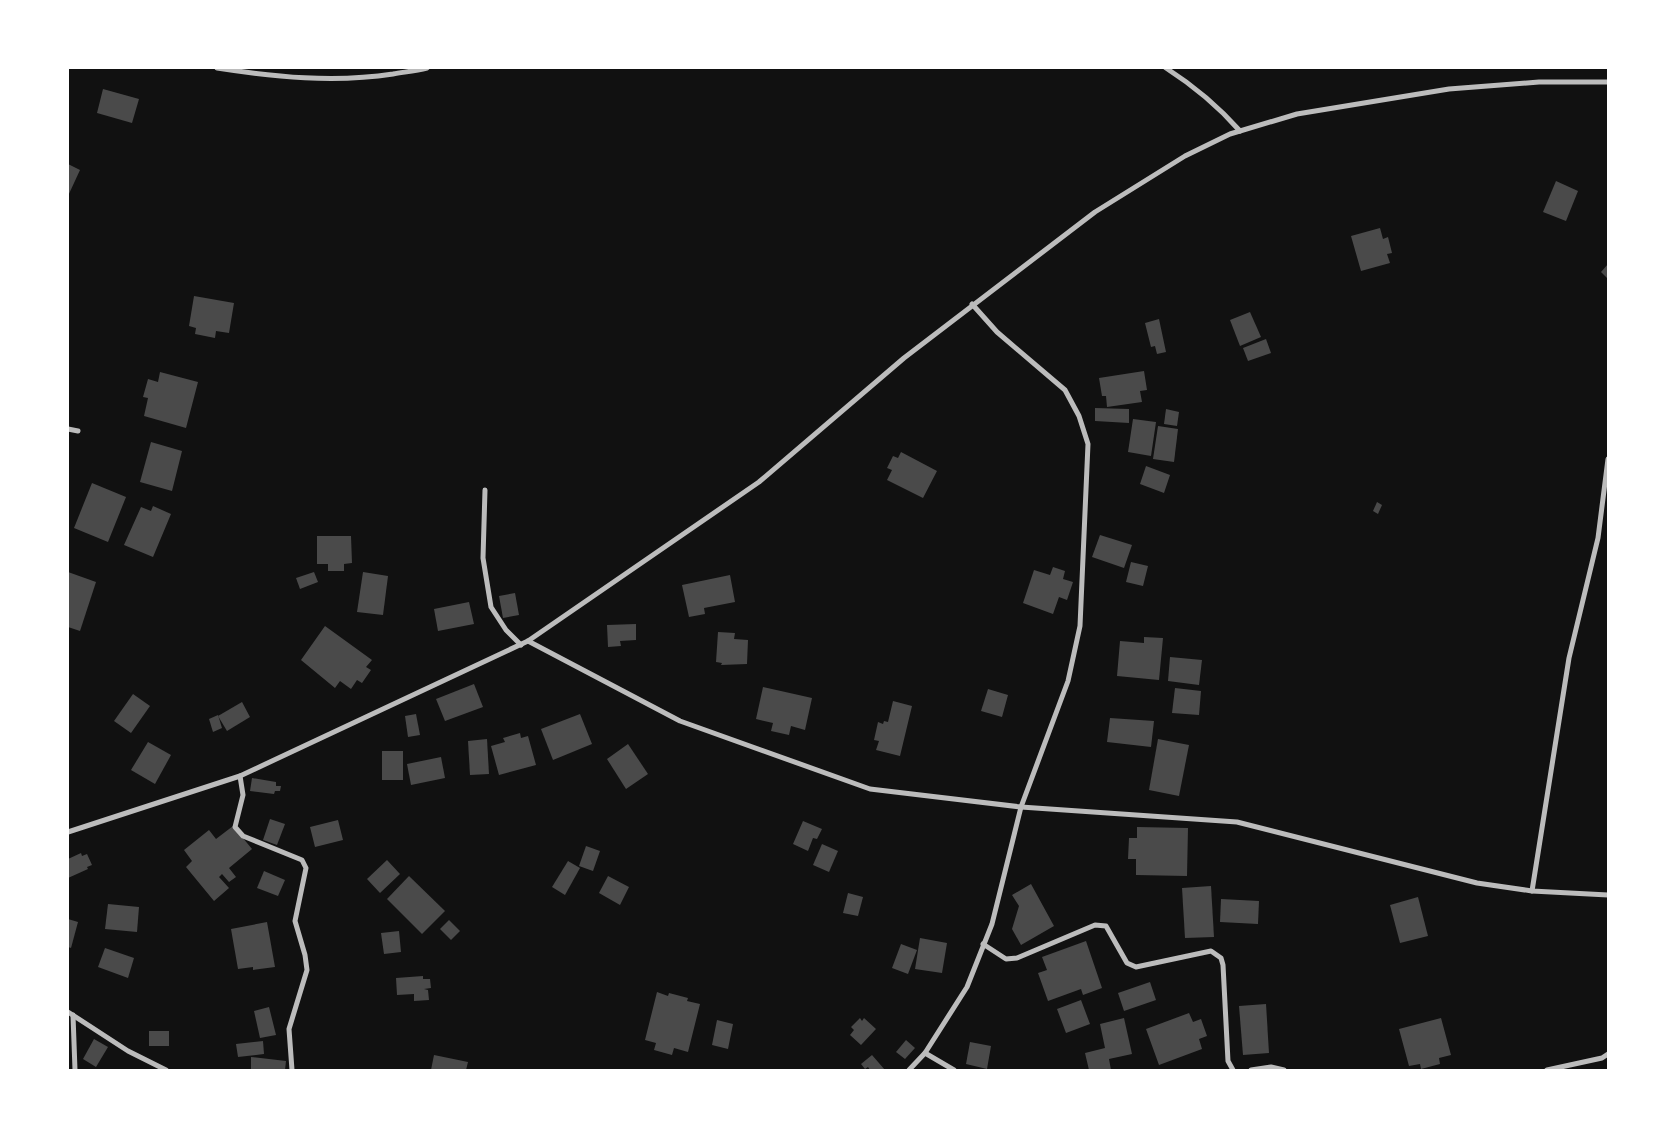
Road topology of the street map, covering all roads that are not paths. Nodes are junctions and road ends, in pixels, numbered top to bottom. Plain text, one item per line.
1 (217, 68) edge
2 (427, 68) edge
3 (1166, 68) edge
4 (1608, 82) edge
5 (1240, 131) junction
6 (972, 304) junction
7 (68, 429) edge
8 (78, 431) dead end
9 (1608, 458) edge
10 (485, 490) dead end
11 (528, 641) junction
12 (521, 645) junction
13 (240, 776) junction
14 (1021, 807) junction
15 (68, 832) edge
16 (1532, 891) junction
17 (1608, 895) edge
18 (983, 944) junction
19 (68, 1012) edge
20 (73, 1016) junction
21 (925, 1053) junction
22 (1608, 1054) edge
23 (75, 1070) edge
24 (166, 1070) edge
25 (292, 1070) edge
26 (909, 1070) edge
27 (954, 1070) edge
28 (1233, 1070) edge
29 (1250, 1070) edge
30 (1284, 1070) edge
31 (1548, 1070) edge

1 - 2 street
3 - 5 street
4 - 5 street
5 - 6 street
6 - 11 street
6 - 14 street
7 - 8 street
9 - 16 street
10 - 12 street
11 - 12 street
11 - 14 street
12 - 13 street
13 - 15 street
13 - 25 street
14 - 16 street
14 - 18 street
16 - 17 street
18 - 21 street
18 - 28 street
19 - 20 street
20 - 23 street
20 - 24 street
21 - 26 street
21 - 27 street
22 - 31 street
29 - 30 street

